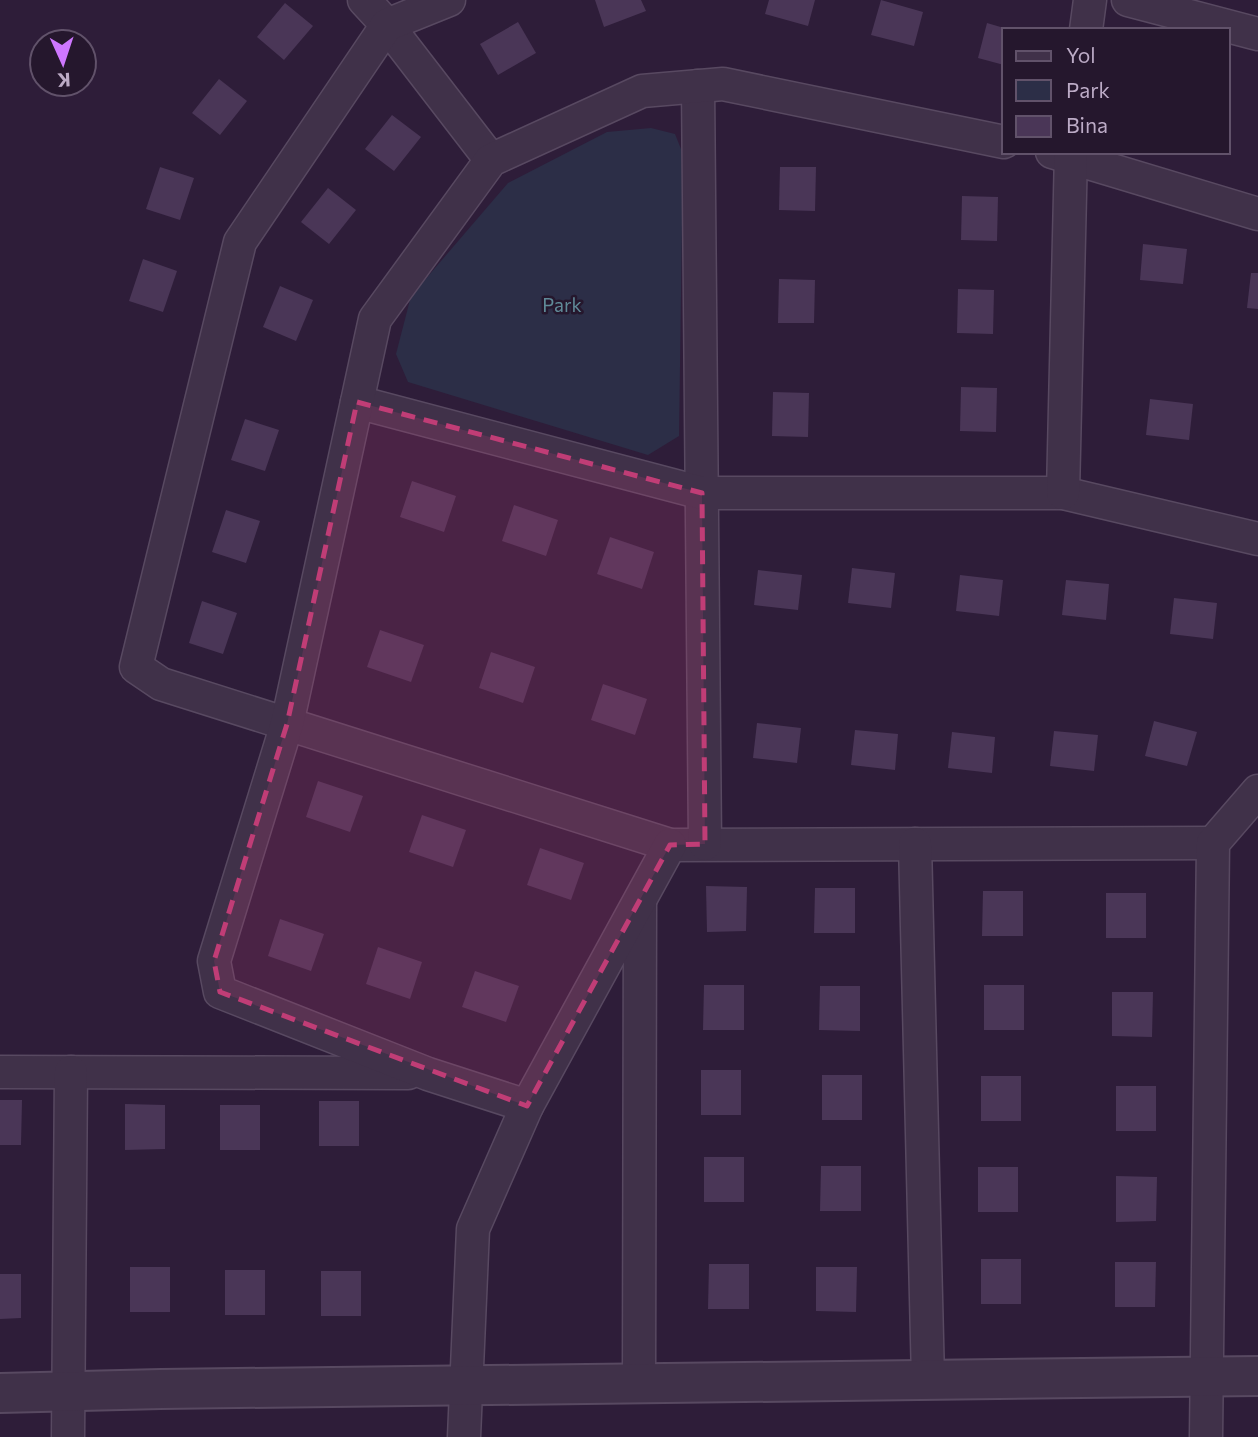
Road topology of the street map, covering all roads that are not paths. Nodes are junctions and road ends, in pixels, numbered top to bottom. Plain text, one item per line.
1 (364, 0) edge
2 (449, 0) edge
3 (1090, 0) edge
4 (1128, 0) edge
5 (387, 25) junction
6 (1086, 28) edge
7 (1258, 34) edge
8 (698, 86) junction
9 (1002, 142) edge
10 (1065, 154) edge
11 (491, 160) junction
12 (1258, 214) edge
13 (357, 402) junction
14 (702, 493) junction
15 (1063, 493) junction
16 (1258, 539) edge
17 (287, 724) junction
18 (1258, 790) edge
19 (1213, 843) junction
20 (705, 844) junction
21 (915, 844) junction
22 (670, 845) junction
23 (640, 900) junction
24 (0, 1072) edge
25 (71, 1072) junction
26 (428, 1074) junction
27 (527, 1106) junction
28 (1258, 1376) edge
29 (1207, 1377) junction
30 (928, 1380) junction
31 (639, 1383) junction
32 (465, 1385) junction
33 (69, 1391) junction
34 (0, 1394) edge
35 (68, 1437) edge
36 (464, 1437) edge
37 (1206, 1437) edge

1 - 5 street
2 - 5 street
3 - 6 street
4 - 7 street
5 - 11 street
5 - 17 street
8 - 9 street
8 - 11 street
8 - 14 street
10 - 12 street
10 - 15 street
11 - 13 street
13 - 14 street
13 - 17 street
14 - 15 street
14 - 20 street
15 - 16 street
17 - 22 street
17 - 26 street
18 - 19 street
19 - 21 street
19 - 29 street
20 - 21 street
20 - 22 street
21 - 30 street
22 - 23 street
23 - 27 street
23 - 31 street
24 - 25 street
25 - 26 street
25 - 33 street
26 - 27 street
27 - 32 street
28 - 29 street
29 - 30 street
29 - 37 street
30 - 31 street
31 - 32 street
32 - 33 street
32 - 36 street
33 - 34 street
33 - 35 street

